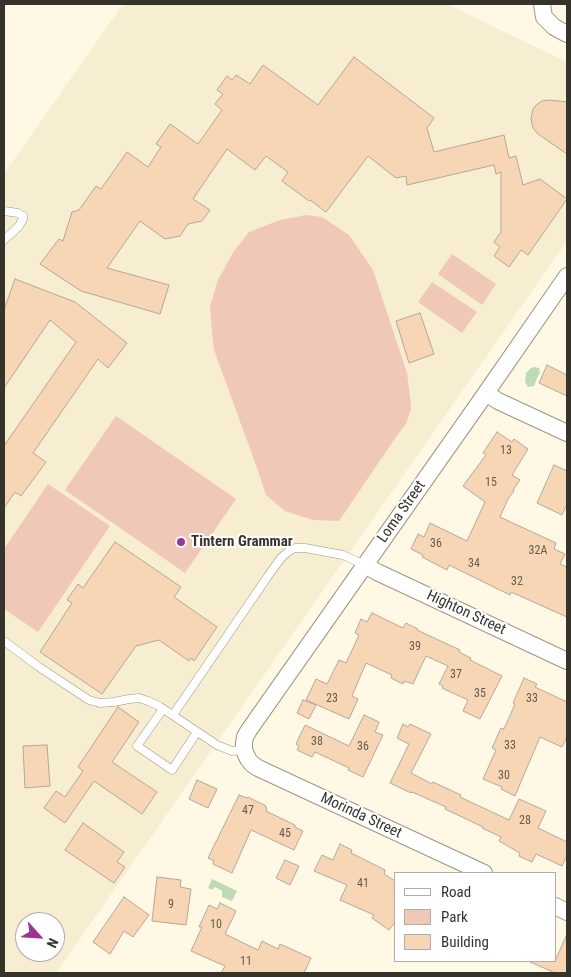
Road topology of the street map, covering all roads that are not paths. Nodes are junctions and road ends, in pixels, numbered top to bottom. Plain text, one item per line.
1 (543, 10) edge
2 (567, 34) edge
3 (4, 211) edge
4 (4, 240) edge
5 (567, 276) edge
6 (486, 393) junction
7 (567, 433) edge
8 (365, 565) junction
9 (4, 641) edge
10 (567, 661) edge
11 (163, 709) junction
12 (173, 716) junction
13 (198, 732) junction
14 (244, 750) junction
15 (482, 872) edge

1 - 2 street
3 - 4 lane
5 - 6 street, Loma Street
6 - 7 street
6 - 8 street, Loma Street
8 - 10 street, Highton Street
8 - 12 lane
8 - 14 street, Loma Street
9 - 11 lane
11 - 12 lane
11 - 13 lane
12 - 13 lane
13 - 14 lane
14 - 15 street, Morinda Street

